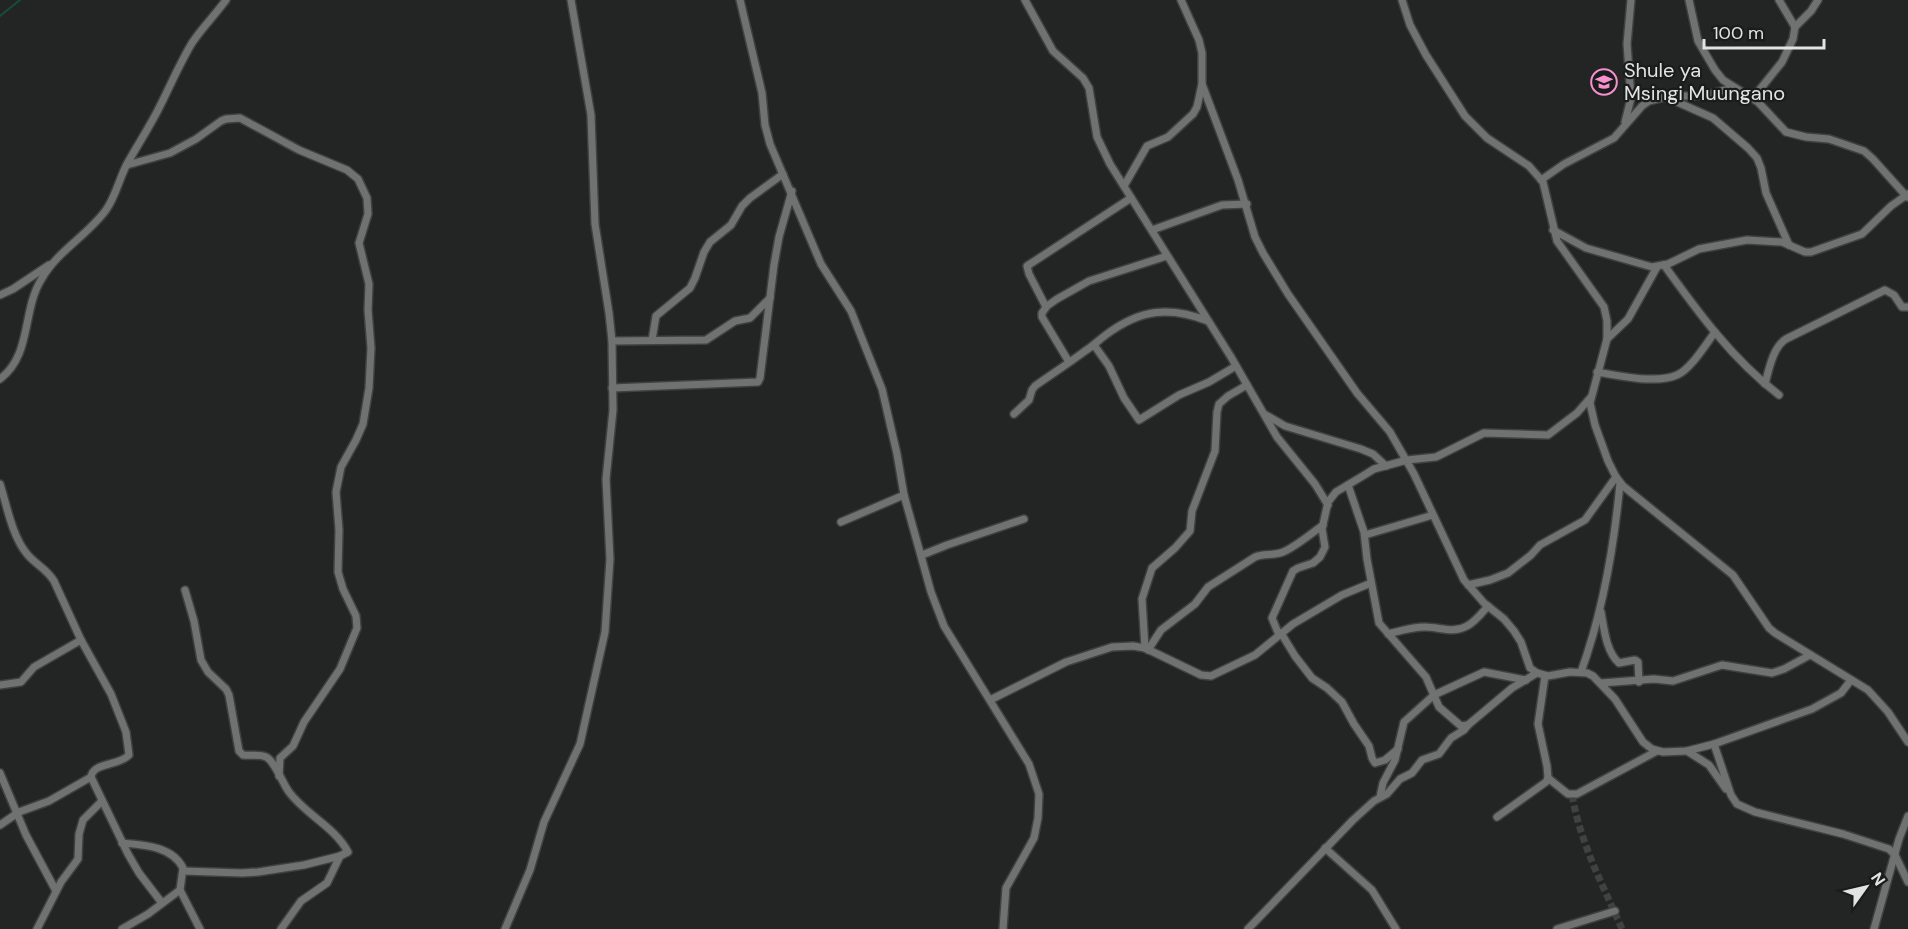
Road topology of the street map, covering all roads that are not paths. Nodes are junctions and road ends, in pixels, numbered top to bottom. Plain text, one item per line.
1 (226, 0) edge
2 (571, 0) edge
3 (740, 0) edge
4 (1026, 0) edge
5 (1181, 0) edge
6 (1402, 0) edge
7 (1630, 0) edge
8 (1689, 0) edge
9 (1779, 0) edge
10 (1818, 0) edge
11 (1795, 27) junction
12 (1202, 84) junction
13 (1733, 88) junction
14 (1666, 98) junction
15 (1753, 98) junction
16 (1624, 128) junction
17 (127, 165) junction
18 (783, 174) junction
19 (1541, 180) junction
20 (1124, 186) junction
21 (792, 191) junction
22 (1907, 196) edge
23 (1131, 198) junction
24 (1247, 204) junction
25 (1152, 230) junction
26 (1553, 230) junction
27 (1789, 245) junction
28 (1167, 256) junction
29 (51, 264) junction
30 (1660, 266) junction
31 (0, 295) edge
32 (770, 298) junction
33 (1046, 307) junction
34 (1908, 307) edge
35 (1208, 321) junction
36 (1714, 332) junction
37 (1607, 339) junction
38 (652, 340) junction
39 (612, 341) junction
40 (1094, 345) junction
41 (1069, 362) junction
42 (1236, 366) junction
43 (1597, 372) junction
44 (0, 379) edge
45 (1765, 384) junction
46 (1247, 385) junction
47 (612, 388) junction
48 (1779, 394) dead end
49 (1591, 397) junction
50 (1262, 412) junction
51 (1014, 414) dead end
52 (1407, 460) junction
53 (1386, 466) junction
54 (1618, 480) junction
55 (0, 484) edge
56 (1348, 485) junction
57 (904, 495) junction
58 (1328, 505) junction
59 (1433, 515) junction
60 (1024, 519) dead end
61 (841, 522) dead end
62 (1323, 525) junction
63 (1365, 535) junction
64 (922, 555) junction
65 (1371, 583) junction
66 (1467, 585) junction
67 (185, 590) dead end
68 (1488, 606) junction
69 (1601, 609) junction
70 (1280, 634) junction
71 (1388, 634) junction
72 (81, 640) junction
73 (1147, 649) junction
74 (1810, 655) junction
75 (1581, 672) junction
76 (1537, 673) junction
77 (1545, 676) junction
78 (1526, 680) junction
79 (1851, 680) junction
80 (1638, 682) junction
81 (1601, 683) junction
82 (0, 686) edge
83 (1434, 695) junction
84 (990, 700) junction
85 (1468, 725) junction
86 (1908, 742) edge
87 (1714, 744) junction
88 (1398, 749) junction
89 (1657, 751) junction
90 (1687, 751) junction
91 (0, 773) edge
92 (279, 776) junction
93 (91, 777) junction
94 (1548, 778) junction
95 (1731, 795) junction
96 (1380, 797) junction
97 (102, 801) junction
98 (17, 814) junction
99 (1908, 816) edge
100 (1497, 817) dead end
101 (0, 825) edge
102 (122, 843) junction
103 (1325, 848) junction
104 (1895, 855) junction
105 (340, 856) junction
106 (183, 871) junction
107 (1908, 882) edge
108 (180, 890) junction
109 (56, 891) junction
110 (162, 903) junction
111 (1615, 911) dead end
112 (37, 929) edge
113 (122, 929) edge
114 (200, 929) edge
115 (281, 929) edge
116 (505, 929) edge
117 (1003, 929) edge
118 (1248, 929) edge
119 (1396, 929) edge
120 (1557, 929) edge
121 (1874, 929) edge

1 - 17 street
2 - 39 street
3 - 18 street
4 - 20 street
5 - 12 street
6 - 19 street
7 - 16 street
8 - 13 street
9 - 11 street
10 - 11 street
11 - 15 street
12 - 20 street
12 - 24 street
13 - 14 street
13 - 15 street
14 - 16 street
14 - 27 street
15 - 22 street
16 - 19 street
17 - 29 street
17 - 92 street
18 - 21 street
18 - 38 street
19 - 26 street
20 - 23 street
21 - 32 street
21 - 57 street
22 - 27 street
23 - 25 street
23 - 33 street
24 - 25 street
24 - 52 street
25 - 28 street
26 - 30 street
26 - 37 street
27 - 30 street
28 - 33 street
28 - 35 street
29 - 31 street
29 - 44 street
30 - 36 street
30 - 37 street
32 - 38 street
32 - 47 street
33 - 41 street
34 - 45 street
35 - 40 street
35 - 42 street
36 - 43 street
36 - 45 street
37 - 43 street
38 - 39 street
39 - 47 street
40 - 41 street
40 - 42 street
41 - 51 street
42 - 46 street
43 - 49 street
45 - 48 street
46 - 50 street
46 - 73 street
47 - 116 street
49 - 52 street
49 - 54 street
50 - 53 street
50 - 58 street
52 - 53 street
52 - 59 street
53 - 56 street
54 - 66 street
54 - 69 street
54 - 74 street
55 - 72 street
56 - 58 street
56 - 63 street
57 - 61 street
57 - 64 street
58 - 62 street
59 - 63 street
59 - 66 street
60 - 64 street
62 - 70 street
62 - 73 street
63 - 65 street
64 - 84 street
65 - 70 street
65 - 71 street
66 - 68 street
67 - 92 street
68 - 71 street
68 - 76 street
69 - 75 street
69 - 80 street
70 - 73 street
70 - 88 street
71 - 83 street
72 - 82 street
72 - 93 street
73 - 84 street
74 - 79 street
74 - 80 street
75 - 77 street
75 - 81 street
76 - 77 street
76 - 78 street
77 - 94 street
78 - 83 street
78 - 85 street
79 - 86 street
79 - 87 street
80 - 81 street
81 - 89 street
83 - 85 street
83 - 88 street
84 - 117 street
85 - 96 street
87 - 90 street
87 - 95 street
88 - 96 street
89 - 90 street
89 - 94 street
90 - 95 street
91 - 98 street
92 - 105 street
93 - 97 street
93 - 98 street
94 - 100 street
95 - 104 street
96 - 103 street
97 - 102 street
97 - 109 street
98 - 101 street
98 - 109 street
99 - 104 street
102 - 106 street
102 - 110 street
103 - 118 street
103 - 119 street
104 - 107 street
104 - 121 street
105 - 106 street
105 - 115 street
106 - 108 street
108 - 110 street
108 - 114 street
109 - 112 street
110 - 113 street
111 - 120 street

